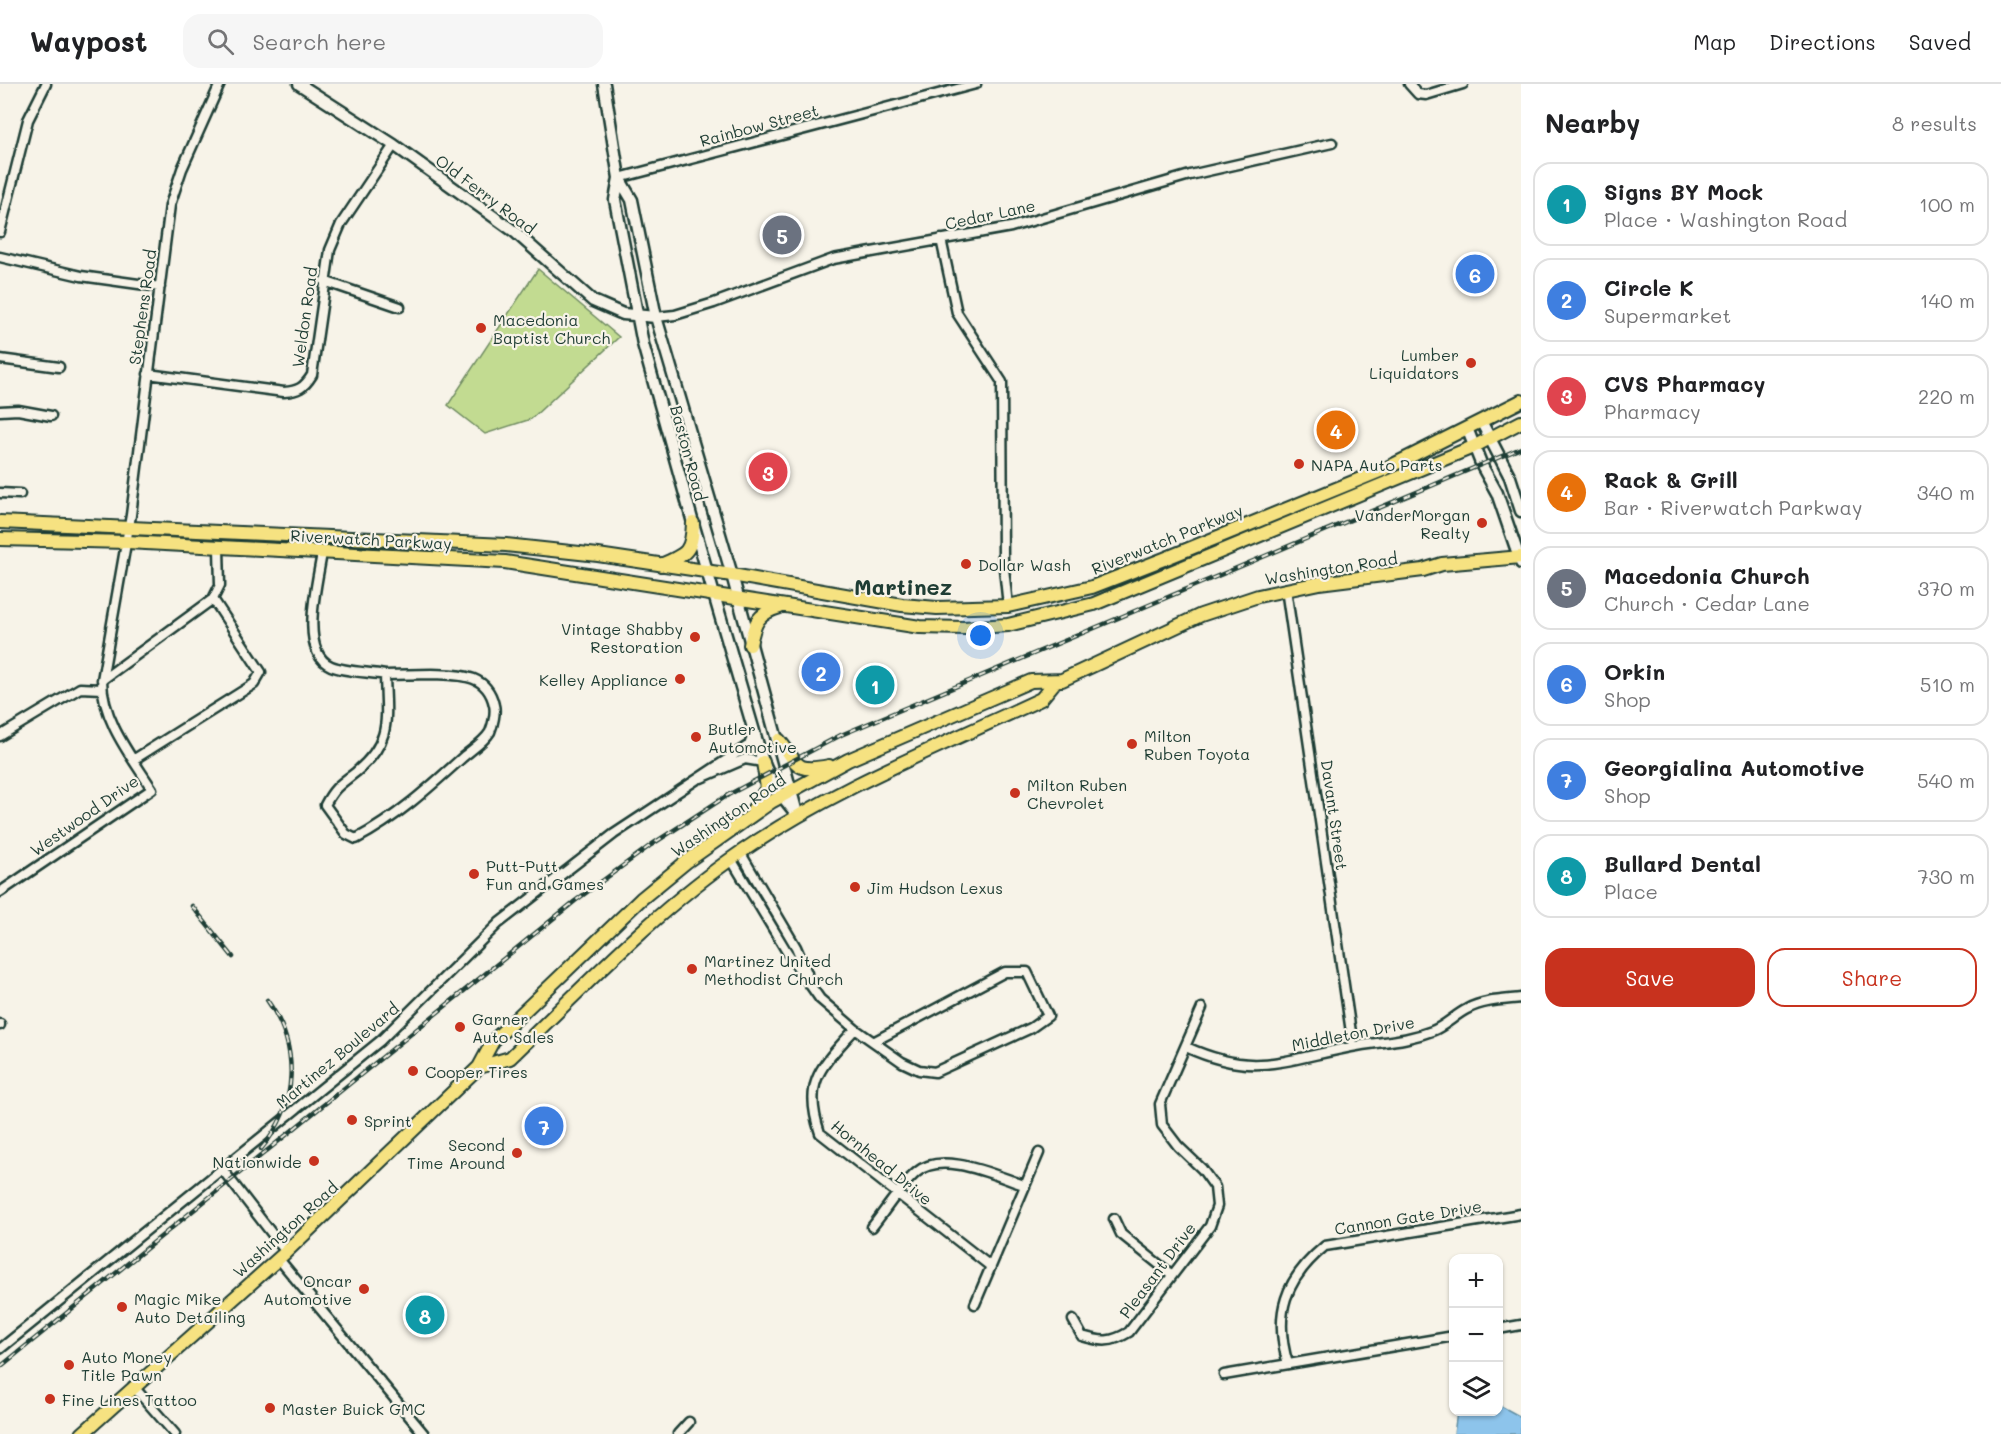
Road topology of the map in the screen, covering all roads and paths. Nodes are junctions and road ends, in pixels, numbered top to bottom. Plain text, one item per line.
1 (46, 84) edge
2 (220, 84) edge
3 (299, 84) edge
4 (604, 84) edge
5 (976, 84) edge
6 (1409, 84) edge
7 (1463, 84) edge
8 (1332, 143) dead end
9 (394, 145) junction
10 (620, 178) junction
11 (0, 232) edge
12 (941, 239) junction
13 (0, 257) edge
14 (324, 281) junction
15 (160, 287) junction
16 (400, 307) dead end
17 (637, 315) junction
18 (656, 317) junction
19 (0, 359) edge
20 (59, 368) dead end
21 (148, 374) junction
22 (1521, 401) edge
23 (0, 411) edge
24 (51, 416) dead end
25 (1481, 421) junction
26 (1521, 422) edge
27 (1467, 428) junction
28 (1491, 438) junction
29 (1473, 447) junction
30 (0, 493) edge
31 (20, 494) dead end
32 (1521, 511) edge
33 (0, 522) edge
34 (693, 523) junction
35 (129, 527) junction
36 (0, 539) edge
37 (127, 542) junction
38 (219, 548) junction
39 (322, 553) junction
40 (1521, 557) edge
41 (1521, 563) edge
42 (660, 565) junction
43 (708, 572) junction
44 (732, 575) junction
45 (1286, 589) junction
46 (716, 596) junction
47 (213, 599) junction
48 (738, 600) junction
49 (909, 605) junction
50 (784, 606) junction
51 (1008, 606) junction
52 (906, 625) junction
53 (750, 645) junction
54 (386, 675) junction
55 (1055, 682) junction
56 (102, 685) junction
57 (754, 731) junction
58 (0, 736) edge
59 (778, 740) junction
60 (133, 760) junction
61 (764, 762) junction
62 (842, 763) junction
63 (689, 783) junction
64 (788, 793) junction
65 (798, 816) junction
66 (748, 818) junction
67 (736, 856) junction
68 (0, 892) edge
69 (1521, 998) edge
70 (1202, 1008) dead end
71 (855, 1029) junction
72 (874, 1041) junction
73 (1353, 1046) junction
74 (1186, 1047) junction
75 (479, 1067) junction
76 (1039, 1153) dead end
77 (222, 1169) junction
78 (1024, 1185) junction
79 (897, 1196) junction
80 (1521, 1214) edge
81 (1114, 1219) dead end
82 (873, 1227) dead end
83 (282, 1255) junction
84 (990, 1266) junction
85 (1171, 1275) junction
86 (975, 1304) dead end
87 (1073, 1320) dead end
88 (1521, 1325) edge
89 (1503, 1328) edge
90 (1449, 1337) edge
91 (0, 1349) edge
92 (1288, 1364) junction
93 (1224, 1375) dead end
94 (133, 1386) junction
95 (689, 1422) dead end
96 (82, 1434) edge
97 (175, 1434) edge
98 (424, 1434) edge
99 (678, 1434) edge

1 - 11 street
2 - 15 street, Stephens Road
3 - 9 main road, Old Ferry Road
4 - 10 main road, Baston Road
5 - 10 street, Rainbow Street
6 - 7 street
8 - 12 street, Cedar Lane
9 - 14 street, Weldon Road
9 - 17 main road, Old Ferry Road
10 - 17 main road, Baston Road
10 - 18 main road
12 - 18 street, Cedar Lane
12 - 51 street
13 - 15 street
14 - 16 street
14 - 21 street, Weldon Road
15 - 21 street, Stephens Road
17 - 18 main road, Old Ferry Road
17 - 34 main road, Baston Road
18 - 44 main road
19 - 20 street
21 - 35 street, Stephens Road
22 - 25 main road, Riverwatch Parkway
23 - 24 street
25 - 27 main road, Riverwatch Parkway
25 - 28 main road
26 - 28 main road, Riverwatch Parkway
27 - 29 main road
27 - 51 main road, Riverwatch Parkway
28 - 29 main road, Riverwatch Parkway
28 - 32 main road
29 - 40 main road
29 - 52 main road, Riverwatch Parkway
30 - 31 street
33 - 35 main road, Riverwatch Parkway
34 - 42 main road
34 - 43 main road, Baston Road
35 - 37 street, Stephens Road
35 - 42 main road, Riverwatch Parkway
36 - 37 main road, Riverwatch Parkway
37 - 38 main road, Riverwatch Parkway
37 - 56 street, Westwood Drive
38 - 39 main road, Riverwatch Parkway
38 - 47 street
39 - 46 main road, Riverwatch Parkway
39 - 54 street
40 - 41 main road
40 - 45 main road, Washington Road
42 - 43 main road, Riverwatch Parkway
43 - 44 main road, Riverwatch Parkway
43 - 46 main road, Baston Road
44 - 48 main road
44 - 49 main road, Riverwatch Parkway
45 - 55 main road, Washington Road
45 - 73 street, Davant Street
46 - 48 main road, Riverwatch Parkway
46 - 57 main road, Baston Road
47 - 56 street
47 - 60 street
48 - 50 main road, Riverwatch Parkway
48 - 53 main road
49 - 51 main road, Riverwatch Parkway
49 - 52 main road
50 - 52 main road, Riverwatch Parkway
50 - 53 main road
53 - 59 main road
54 - 54 street
55 - 62 main road, Washington Road
55 - 65 main road, Washington Road
56 - 58 street
56 - 60 street, Westwood Drive
57 - 61 main road, Baston Road
57 - 63 street, Martinez Boulevard
59 - 62 main road
59 - 64 main road
60 - 68 street, Westwood Drive
61 - 63 street, Martinez Boulevard
61 - 64 main road, Baston Road
61 - 66 main road
62 - 64 main road, Washington Road
63 - 77 street, Martinez Boulevard
64 - 65 main road, Baston Road
64 - 66 main road, Washington Road
65 - 67 main road, Washington Road
66 - 75 main road, Washington Road
67 - 71 street
67 - 75 main road, Washington Road
69 - 73 street, Middleton Drive
70 - 74 street, Pleasant Drive
71 - 72 street
71 - 79 street, Hornhead Drive
72 - 72 street
73 - 74 street, Middleton Drive
74 - 85 street, Pleasant Drive
75 - 83 main road, Washington Road
76 - 78 street
77 - 83 street
77 - 91 street, Martinez Boulevard
78 - 79 street
78 - 84 street
79 - 82 street
79 - 84 street, Hornhead Drive
80 - 92 street, Cannon Gate Drive
81 - 85 street
83 - 94 main road, Washington Road
83 - 98 street
84 - 86 street
85 - 87 street, Pleasant Drive
88 - 89 street
90 - 92 street
92 - 93 street
94 - 96 main road, Washington Road
94 - 97 street
95 - 99 street

